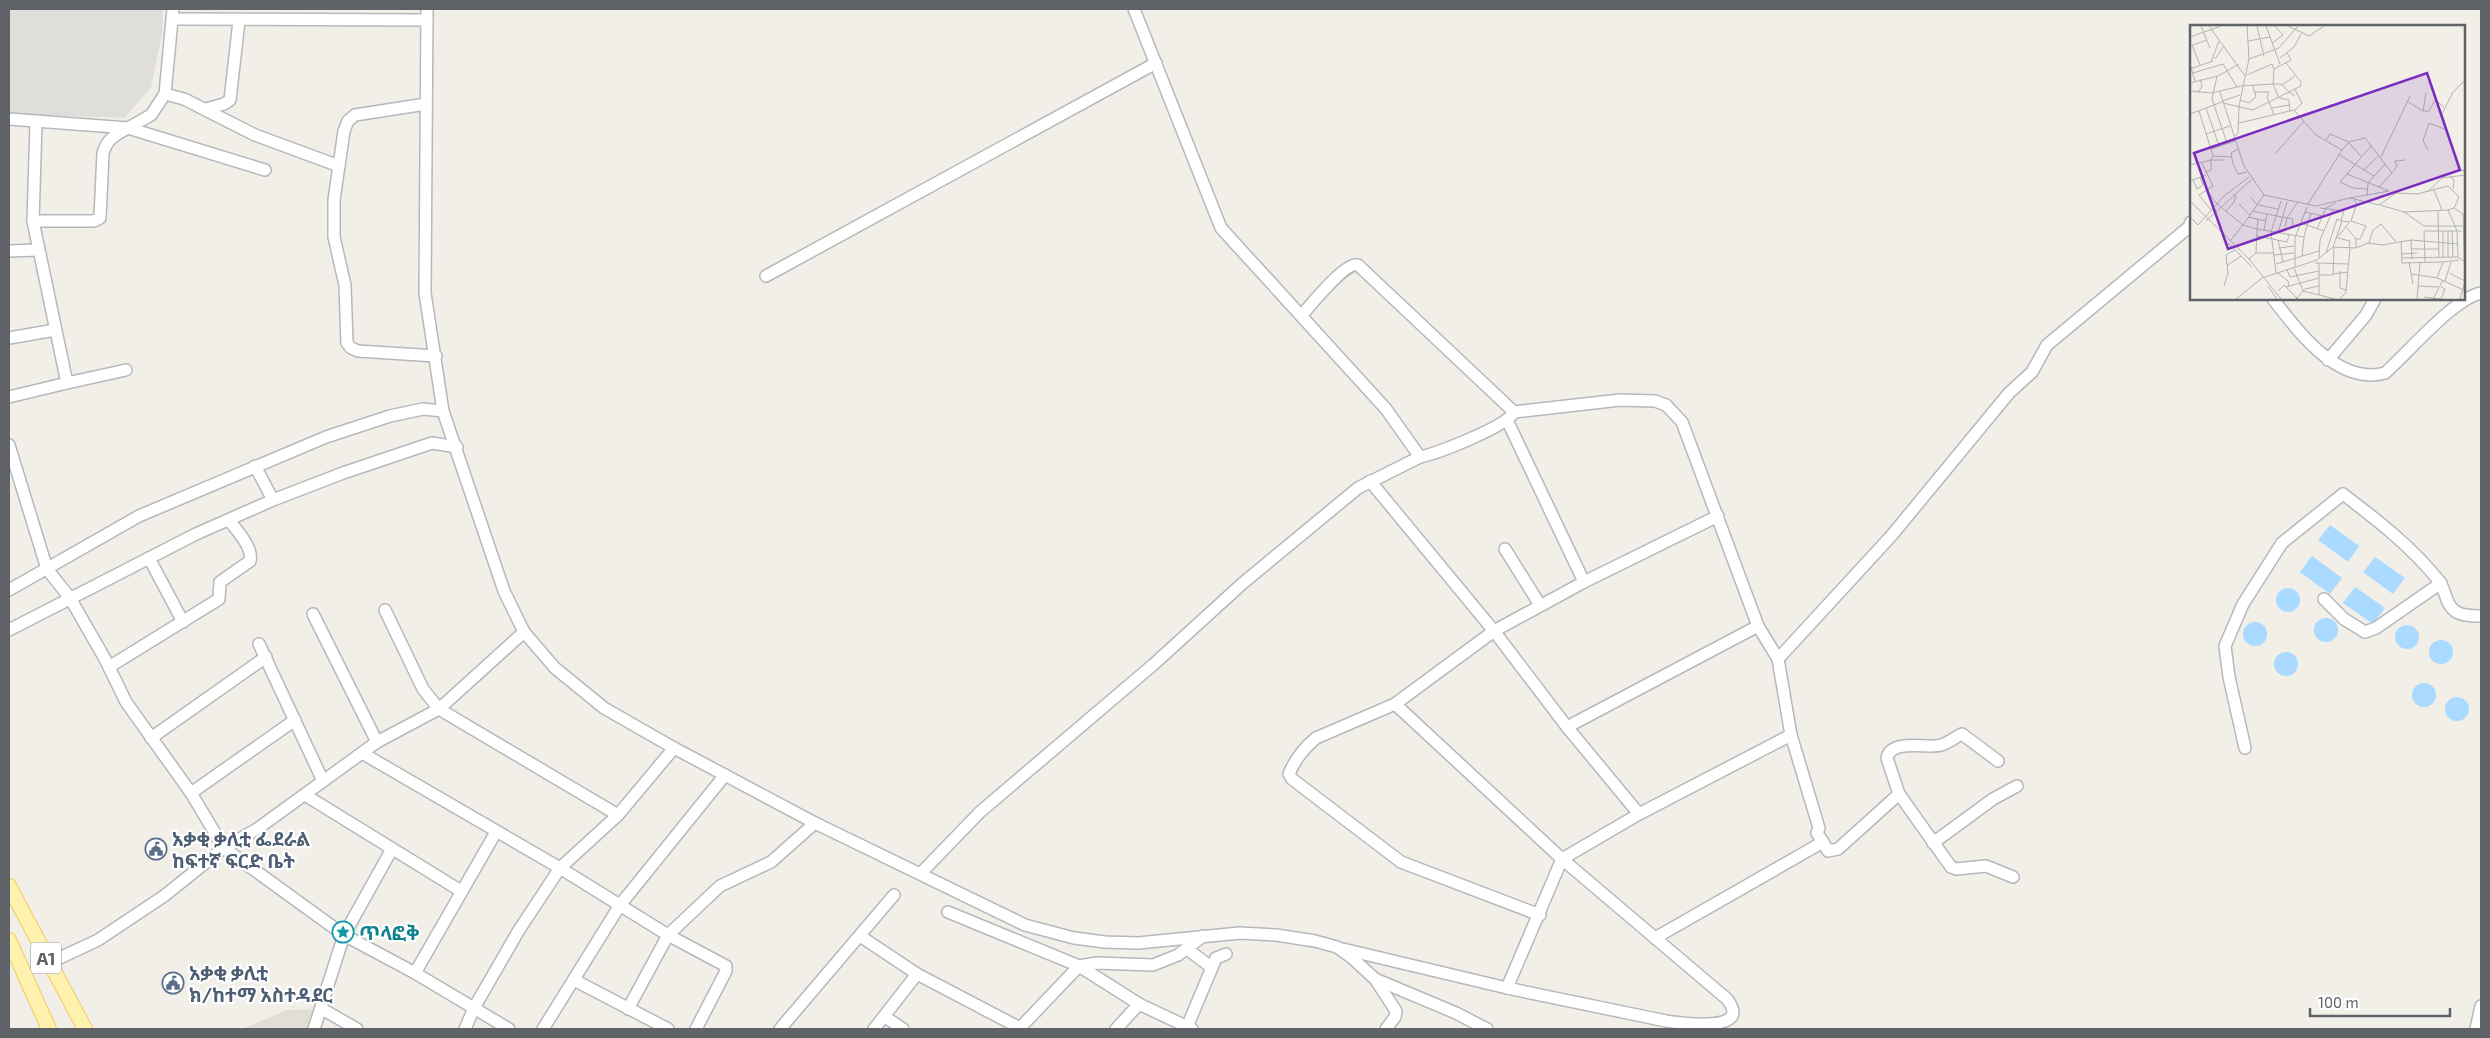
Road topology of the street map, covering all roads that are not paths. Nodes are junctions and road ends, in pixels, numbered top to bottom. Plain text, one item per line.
1 (1134, 9) edge
2 (173, 14) edge
3 (343, 14) edge
4 (427, 14) edge
5 (255, 15) edge
6 (239, 21) junction
7 (1156, 63) junction
8 (164, 94) junction
9 (426, 104) junction
10 (206, 110) junction
11 (9, 119) edge
12 (36, 123) junction
13 (128, 128) junction
14 (339, 166) junction
15 (265, 170) dead end
16 (33, 222) junction
17 (2190, 224) edge
18 (38, 250) junction
19 (9, 251) edge
20 (766, 276) dead end
21 (2481, 293) edge
22 (2274, 300) edge
23 (2374, 300) edge
24 (1301, 316) junction
25 (55, 330) junction
26 (9, 338) edge
27 (436, 356) junction
28 (2328, 360) junction
29 (126, 370) dead end
30 (67, 383) junction
31 (9, 398) edge
32 (443, 411) junction
33 (1511, 416) junction
34 (9, 445) edge
35 (457, 448) junction
36 (1420, 457) junction
37 (256, 466) junction
38 (1370, 481) junction
39 (272, 500) junction
40 (1718, 516) junction
41 (229, 520) junction
42 (1505, 549) dead end
43 (149, 558) junction
44 (47, 569) junction
45 (1584, 582) junction
46 (2441, 583) junction
47 (9, 590) edge
48 (70, 598) junction
49 (2324, 599) dead end
50 (1540, 605) junction
51 (385, 610) dead end
52 (313, 614) dead end
53 (2481, 616) edge
54 (183, 622) junction
55 (1758, 626) junction
56 (9, 630) edge
57 (1494, 631) junction
58 (524, 632) junction
59 (260, 644) dead end
60 (266, 657) junction
61 (1778, 659) junction
62 (109, 667) junction
63 (1395, 704) junction
64 (439, 709) junction
65 (295, 720) junction
66 (1567, 726) junction
67 (1791, 735) junction
68 (151, 738) junction
69 (377, 742) junction
70 (674, 748) junction
71 (2245, 748) dead end
72 (362, 753) junction
73 (1998, 761) dead end
74 (725, 775) junction
75 (323, 781) junction
76 (2017, 786) dead end
77 (191, 793) junction
78 (1899, 794) junction
79 (304, 795) junction
80 (1639, 814) junction
81 (618, 815) junction
82 (815, 823) junction
83 (496, 832) junction
84 (1823, 842) junction
85 (1933, 843) junction
86 (224, 848) junction
87 (392, 849) junction
88 (1562, 859) junction
89 (560, 868) junction
90 (921, 873) junction
91 (2013, 878) dead end
92 (9, 886) edge
93 (461, 891) junction
94 (894, 895) dead end
95 (620, 905) junction
96 (948, 912) dead end
97 (1540, 915) junction
98 (344, 935) junction
99 (668, 935) junction
100 (1204, 935) junction
101 (860, 936) junction
102 (1655, 938) junction
103 (9, 940) edge
104 (1337, 947) junction
105 (1187, 949) junction
106 (1226, 954) dead end
107 (49, 962) junction
108 (1079, 966) junction
109 (1211, 967) junction
110 (415, 973) junction
111 (917, 974) junction
112 (1375, 979) junction
113 (574, 980) junction
114 (1508, 988) junction
115 (1139, 1004) junction
116 (2481, 1006) edge
117 (474, 1008) junction
118 (322, 1009) junction
119 (628, 1009) junction
120 (885, 1017) junction
121 (785, 1027) edge
122 (1190, 1028) edge
123 (49, 1029) edge
124 (85, 1029) edge
125 (314, 1029) edge
126 (357, 1029) edge
127 (465, 1029) edge
128 (509, 1029) edge
129 (543, 1029) edge
130 (668, 1029) edge
131 (696, 1029) edge
132 (874, 1029) edge
133 (903, 1029) edge
134 (1019, 1029) edge
135 (1116, 1029) edge
136 (1386, 1029) edge
137 (1488, 1029) edge
138 (2476, 1029) edge

1 - 7 street
2 - 6 street
2 - 8 street
3 - 4 street
3 - 5 street
4 - 9 street
5 - 6 street
6 - 10 street
7 - 20 street
7 - 24 street
8 - 10 street
8 - 13 street
9 - 14 street
9 - 27 street
10 - 14 street
11 - 12 street
12 - 13 street
12 - 16 street
13 - 15 street
13 - 16 street
14 - 27 street
16 - 18 street
17 - 61 street
18 - 19 street
18 - 25 street
21 - 28 street
22 - 28 street
23 - 28 street
24 - 33 street
24 - 36 street
25 - 26 street
25 - 30 street
27 - 32 street
29 - 30 street
30 - 31 street
32 - 35 street
32 - 37 street
33 - 36 street
33 - 40 street
33 - 45 street
34 - 44 street
35 - 39 street
35 - 58 street
36 - 38 street
37 - 39 street
37 - 44 street
38 - 57 street
38 - 90 street
39 - 41 street
40 - 45 street
40 - 55 street
41 - 43 street
41 - 54 street
42 - 50 street
43 - 48 street
43 - 54 street
44 - 47 street
44 - 48 street
45 - 50 street
46 - 49 street
46 - 53 street
46 - 71 street
48 - 56 street
48 - 62 street
50 - 57 street
51 - 64 street
52 - 69 street
54 - 62 street
55 - 61 street
55 - 66 street
57 - 63 street
57 - 66 street
58 - 64 street
58 - 70 street
59 - 60 street
60 - 65 street
60 - 68 street
61 - 67 street
62 - 68 street
63 - 88 street
63 - 97 street
64 - 69 street
64 - 81 street
65 - 75 street
65 - 77 street
66 - 80 street
67 - 80 street
67 - 84 street
68 - 77 street
69 - 72 street
70 - 74 street
70 - 81 street
72 - 75 street
72 - 83 street
73 - 78 street
74 - 82 street
74 - 95 street
75 - 79 street
76 - 85 street
77 - 86 street
78 - 84 street
78 - 85 street
79 - 86 street
79 - 87 street
80 - 88 street
81 - 89 street
82 - 90 street
82 - 99 street
83 - 89 street
83 - 93 street
84 - 102 street
85 - 91 street
86 - 98 street
86 - 107 street
87 - 93 street
87 - 98 street
88 - 97 street
88 - 102 street
89 - 95 street
89 - 117 street
90 - 100 street
92 - 107 main road, A1
93 - 110 street
94 - 101 street
95 - 99 street
95 - 113 street
96 - 108 street
97 - 114 street
98 - 110 street
98 - 118 street
99 - 119 street
99 - 131 street
100 - 104 street
100 - 105 street
101 - 111 street
101 - 121 street
102 - 114 street
103 - 123 main road, A1
104 - 112 street
104 - 114 street
105 - 108 street
105 - 109 street
106 - 109 street
107 - 124 main road, A1
108 - 115 street
108 - 134 street
109 - 122 street
110 - 117 street
111 - 120 street
111 - 134 street
112 - 136 street
112 - 137 street
113 - 119 street
113 - 129 street
115 - 122 street
115 - 135 street
116 - 138 street
117 - 127 street
117 - 128 street
118 - 125 street
118 - 126 street
119 - 130 street
120 - 132 street
120 - 133 street

